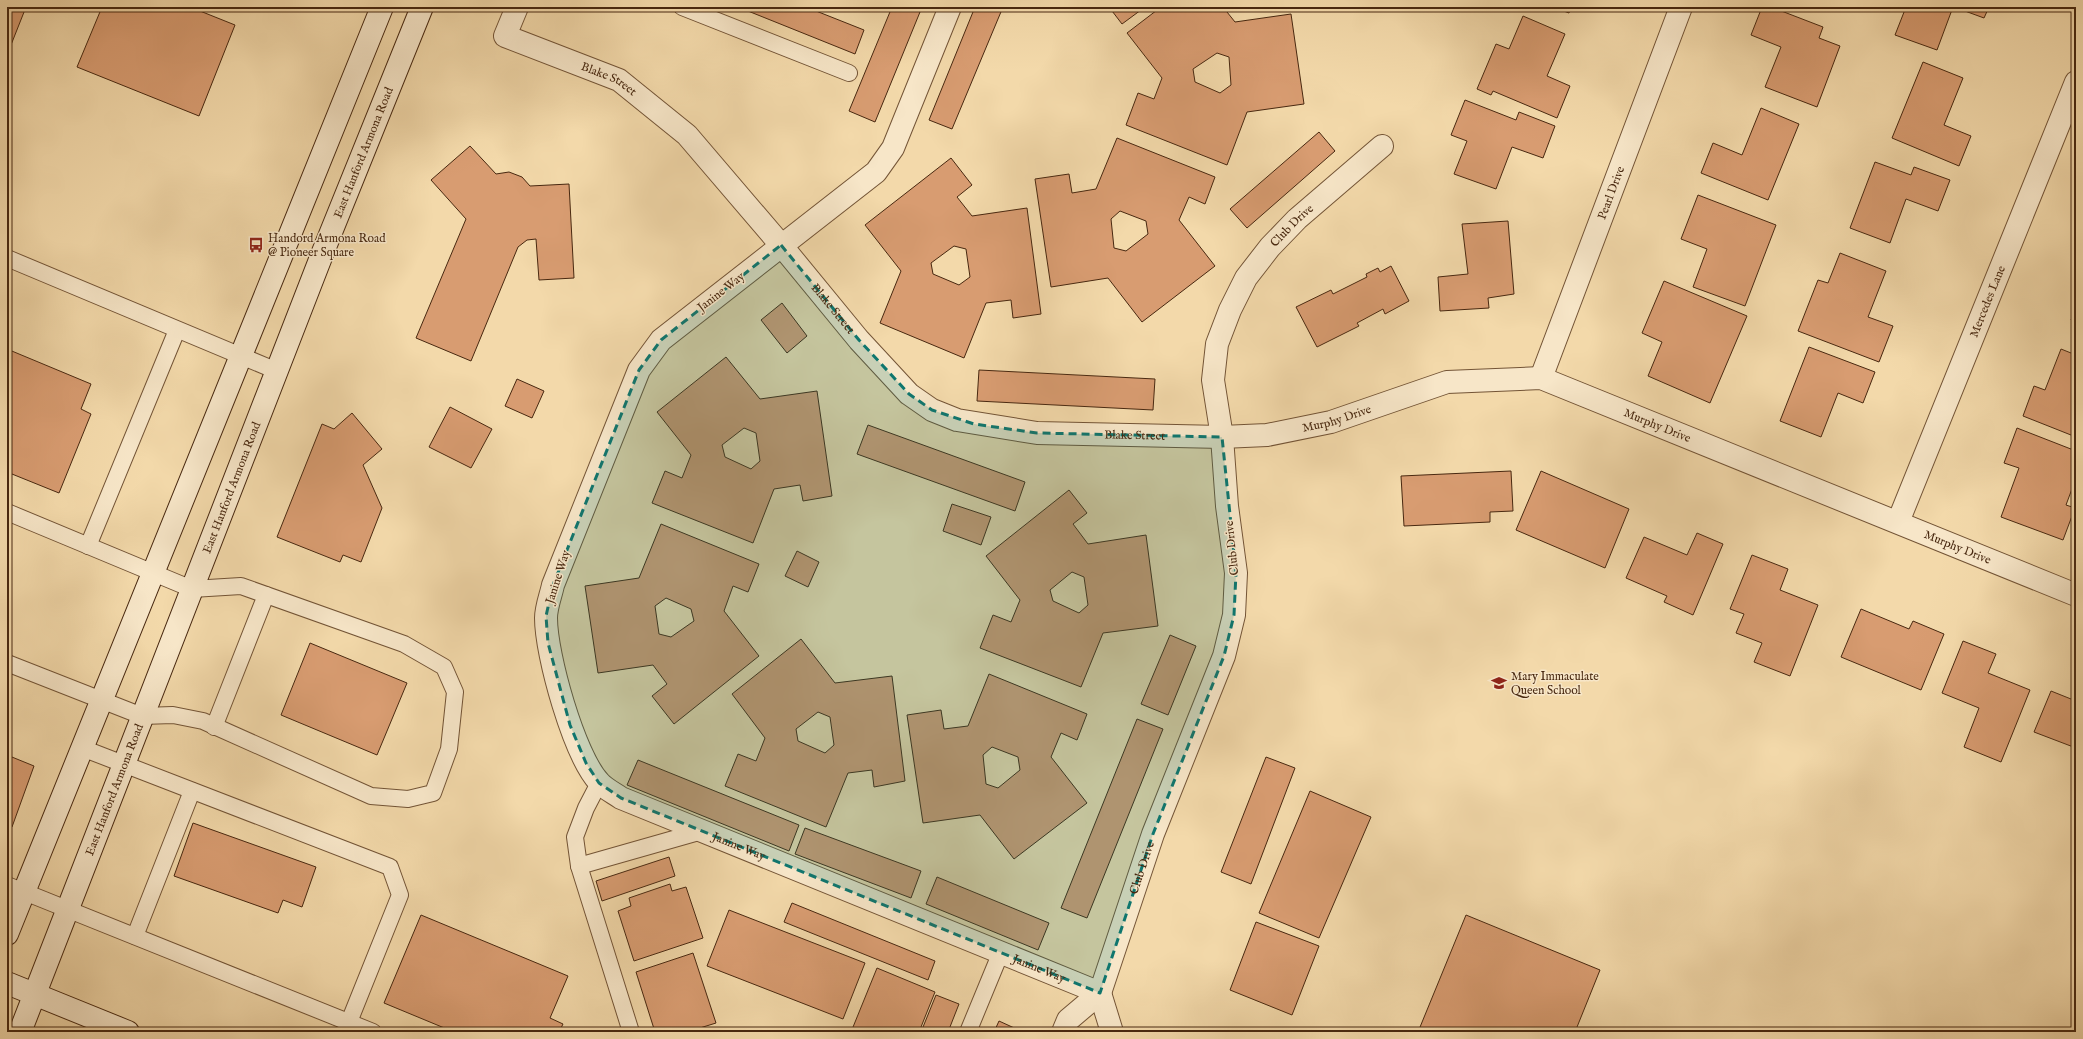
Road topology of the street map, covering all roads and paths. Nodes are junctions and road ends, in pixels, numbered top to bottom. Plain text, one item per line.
1 (382, 7) edge
2 (422, 7) edge
3 (517, 7) edge
4 (682, 7) edge
5 (950, 7) edge
6 (1681, 7) edge
7 (849, 73) dead end
8 (2076, 82) edge
9 (1382, 146) dead end
10 (781, 245) junction
11 (7, 258) edge
12 (177, 330) junction
13 (240, 357) junction
14 (277, 371) junction
15 (1541, 378) junction
16 (1222, 438) junction
17 (7, 512) edge
18 (1898, 522) junction
19 (88, 546) junction
20 (154, 572) junction
21 (192, 589) junction
22 (266, 595) junction
23 (2076, 595) edge
24 (7, 663) edge
25 (101, 700) junction
26 (142, 716) junction
27 (214, 726) junction
28 (82, 748) junction
29 (123, 764) junction
30 (599, 783) junction
31 (192, 791) junction
32 (702, 831) junction
33 (579, 866) junction
34 (16, 888) edge
35 (66, 908) junction
36 (7, 934) edge
37 (135, 936) junction
38 (1001, 952) junction
39 (7, 983) edge
40 (1100, 993) junction
41 (34, 994) junction
42 (347, 1027) edge
43 (20, 1032) edge
44 (128, 1032) edge
45 (373, 1032) edge
46 (631, 1032) edge
47 (968, 1032) edge
48 (1063, 1032) edge
49 (1112, 1032) edge

1 - 13 street
2 - 14 street, East Hanford Armona Road
3 - 10 street, Blake Street
4 - 7 lane
5 - 10 street, Janine Way
6 - 15 street, Pearl Drive
8 - 18 street, Mercedes Lane
9 - 16 street, Club Drive
10 - 16 street, Blake Street
10 - 30 street, Janine Way
11 - 12 lane
12 - 13 lane
12 - 19 lane
13 - 14 lane
13 - 20 street
14 - 21 street, East Hanford Armona Road
15 - 16 street, Murphy Drive
15 - 18 street, Murphy Drive
16 - 40 street, Club Drive
17 - 19 lane
18 - 23 street, Murphy Drive
19 - 20 lane
20 - 21 lane
20 - 25 street
21 - 22 lane
21 - 26 street, East Hanford Armona Road
22 - 27 lane
22 - 27 lane
24 - 25 lane
25 - 26 lane
25 - 28 street
26 - 27 lane
26 - 29 street, East Hanford Armona Road
28 - 29 lane
28 - 34 street
29 - 31 lane
29 - 35 street, East Hanford Armona Road
30 - 32 street, Janine Way
30 - 33 lane
31 - 37 lane
31 - 42 lane
32 - 33 lane
32 - 38 street, Janine Way
33 - 46 lane
34 - 35 lane
34 - 36 street
35 - 37 lane
35 - 41 street, East Hanford Armona Road
37 - 42 lane
38 - 40 street, Janine Way
38 - 47 lane
39 - 41 street
40 - 48 street
40 - 49 street
41 - 43 street, East Hanford Armona Road
41 - 44 street
42 - 45 lane

